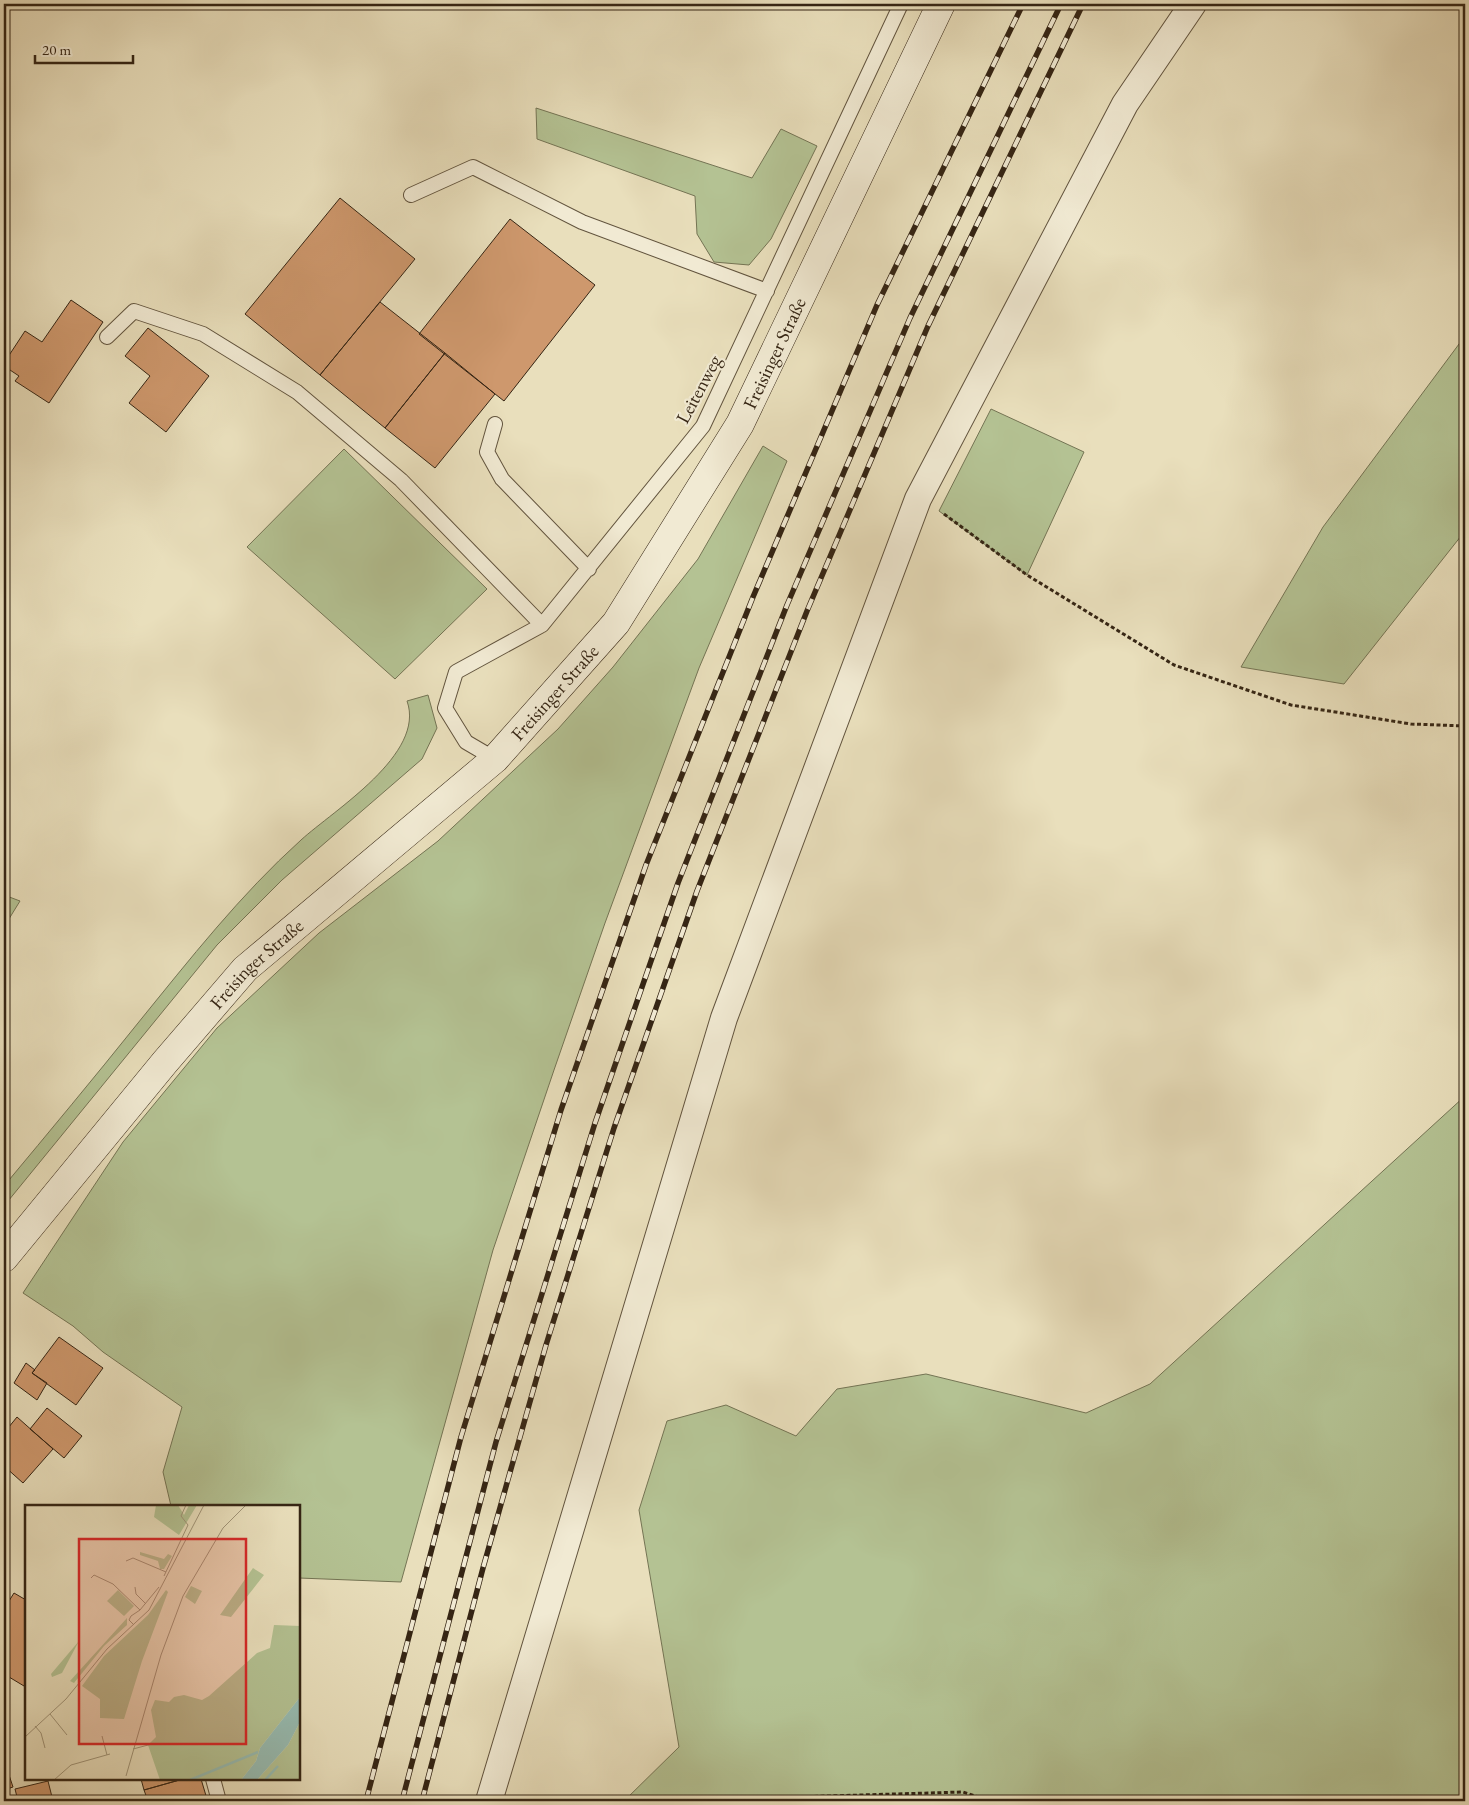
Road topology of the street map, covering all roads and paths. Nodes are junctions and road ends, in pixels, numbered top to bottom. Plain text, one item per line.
1 (901, 4) edge
2 (941, 4) edge
3 (1193, 4) edge
4 (411, 195) dead end
5 (767, 291) junction
6 (107, 338) dead end
7 (494, 424) dead end
8 (918, 499) junction
9 (589, 569) junction
10 (542, 625) junction
11 (1465, 726) edge
12 (495, 759) junction
13 (4, 1258) edge
14 (213, 1780) edge
15 (219, 1801) edge
16 (489, 1801) edge
17 (658, 1801) edge
18 (991, 1801) edge

1 - 5 lane, Leitenweg
2 - 12 main road, Freisinger Straße
3 - 8 street
4 - 5 lane
5 - 9 lane, Leitenweg
6 - 10 lane
7 - 9 lane
8 - 11 path
8 - 16 street
9 - 10 lane, Leitenweg
10 - 12 lane, Leitenweg
12 - 13 main road, Freisinger Straße
14 - 15 lane
17 - 18 path

